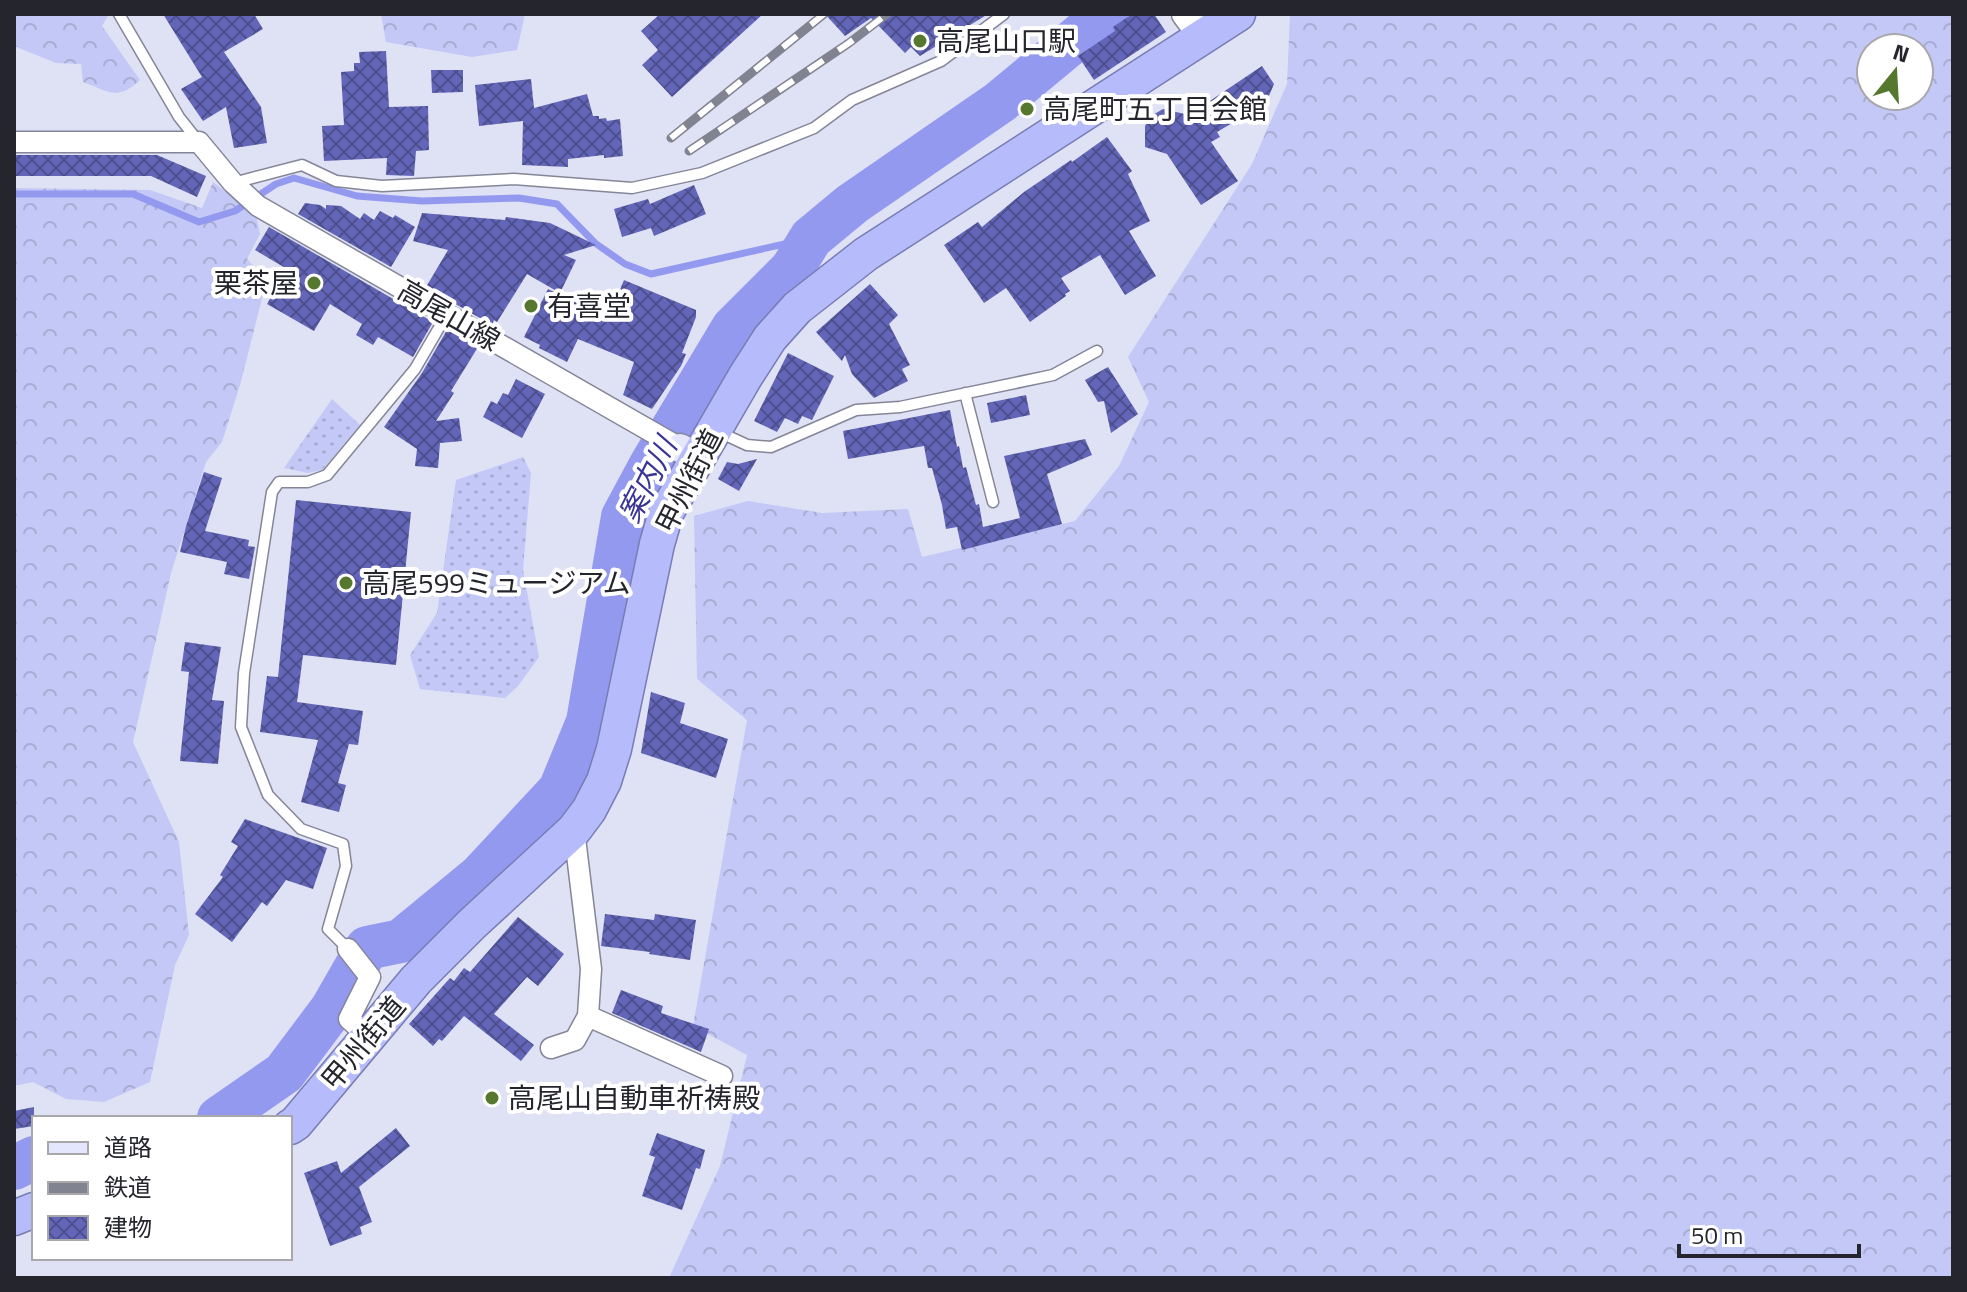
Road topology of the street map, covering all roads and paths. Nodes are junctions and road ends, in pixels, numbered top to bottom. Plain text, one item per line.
1 (119, 14) edge
2 (1004, 14) edge
3 (1238, 14) edge
4 (1194, 26) edge
5 (14, 142) edge
6 (199, 142) junction
7 (237, 187) junction
8 (447, 313) junction
9 (1097, 351) dead end
10 (965, 393) junction
11 (693, 446) junction
12 (993, 502) dead end
13 (574, 830) junction
14 (348, 949) joint
15 (588, 1016) junction
16 (369, 1037) junction
17 (551, 1048) dead end
18 (722, 1076) dead end
19 (292, 1126) edge

1 - 6 lane
2 - 7 lane
3 - 4 highway, 甲州街道
4 - 11 highway, 甲州街道
5 - 6 street
6 - 7 street
7 - 8 street, 高尾山線
8 - 11 street, 高尾山線
8 - 14 lane
9 - 10 lane
10 - 11 lane
10 - 12 lane
11 - 13 highway, 甲州街道
13 - 15 street
13 - 16 highway, 甲州街道
14 - 16 street
15 - 17 street
15 - 18 street
16 - 19 highway, 甲州街道

